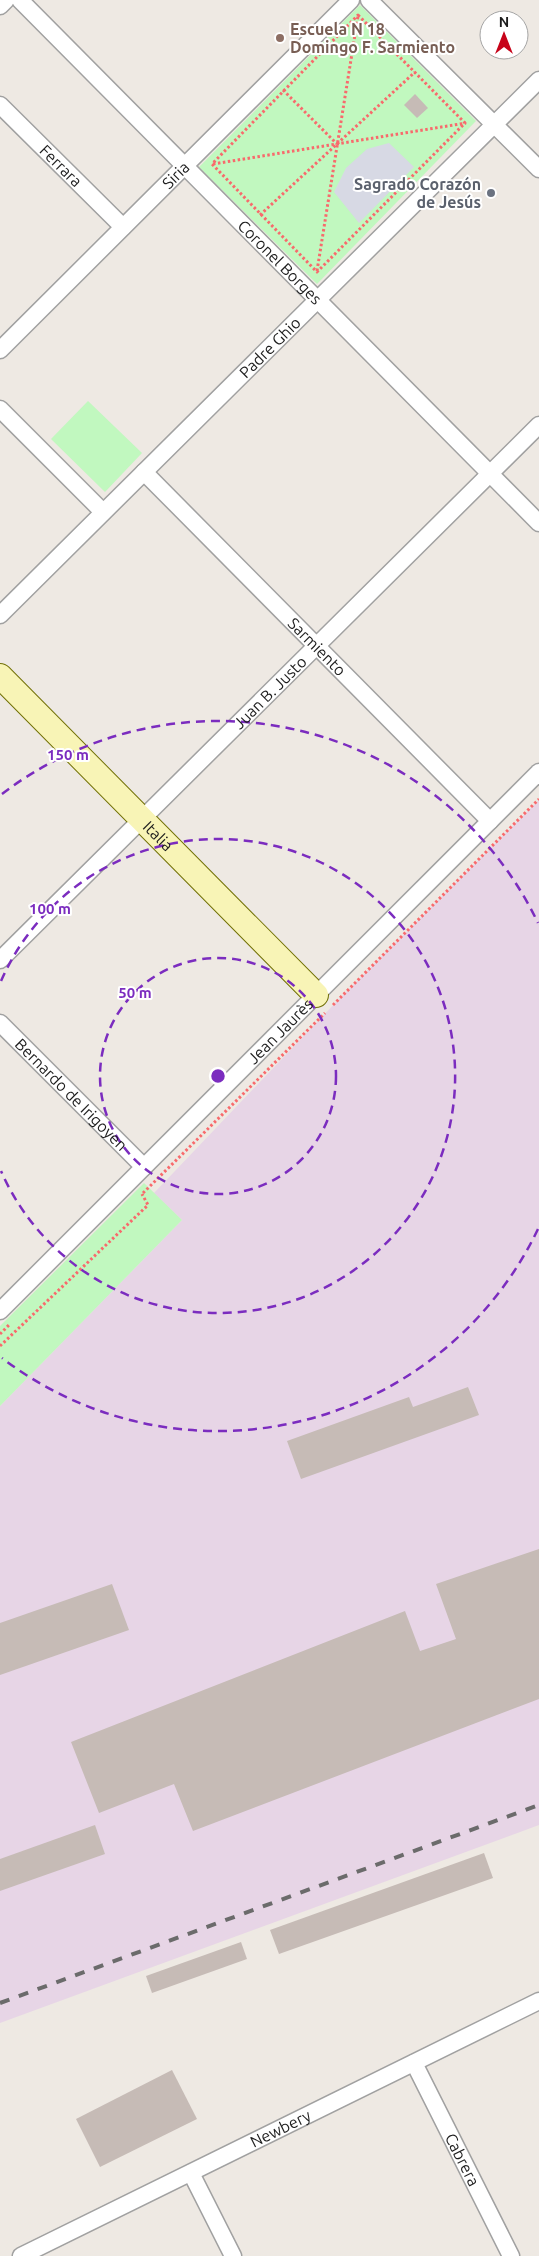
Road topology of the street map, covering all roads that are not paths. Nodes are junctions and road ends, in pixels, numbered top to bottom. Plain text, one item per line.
1 (6, 0) edge
2 (20, 0) edge
3 (359, 5) edge
4 (0, 6) edge
5 (539, 80) edge
6 (0, 105) edge
7 (494, 125) junction
8 (184, 166) junction
9 (539, 169) edge
10 (123, 227) junction
11 (318, 300) junction
12 (0, 350) edge
13 (0, 409) edge
14 (539, 425) edge
15 (144, 472) junction
16 (490, 474) junction
17 (103, 512) junction
18 (539, 523) edge
19 (0, 615) edge
20 (316, 646) junction
21 (0, 676) edge
22 (539, 772) edge
23 (142, 819) junction
24 (490, 821) junction
25 (0, 960) edge
26 (316, 995) junction
27 (0, 1023) edge
28 (138, 1172) junction
29 (0, 1311) edge
30 (539, 2001) edge
31 (414, 2062) junction
32 (191, 2172) junction
33 (21, 2256) edge
34 (233, 2256) edge
35 (511, 2256) edge

1 - 4 street
2 - 8 street, Coronel Borges
3 - 7 street
3 - 8 street, Siria
5 - 7 street, Padre Ghio
6 - 10 street, Ferrara
7 - 9 street
7 - 11 street, Padre Ghio
8 - 10 street, Siria
8 - 11 street, Coronel Borges
10 - 12 street, Siria
11 - 15 street, Padre Ghio
11 - 16 street, Coronel Borges
13 - 17 street
14 - 16 street, Juan B. Justo
15 - 17 street, Padre Ghio
15 - 20 street, Sarmiento
16 - 18 street, Coronel Borges
16 - 20 street, Juan B. Justo
17 - 19 street, Padre Ghio
20 - 23 street, Juan B. Justo
20 - 24 street, Sarmiento
21 - 23 street, Italia
22 - 24 street, Jean Jaurès
23 - 25 street, Juan B. Justo
23 - 26 street, Italia
24 - 26 street, Jean Jaurès
26 - 28 street, Jean Jaurès
27 - 28 street, Bernardo de Irigoyen
28 - 29 street, Jean Jaurès
30 - 31 street, Newbery
31 - 32 street, Newbery
31 - 35 street, Cabrera
32 - 33 street, Newbery
32 - 34 street

